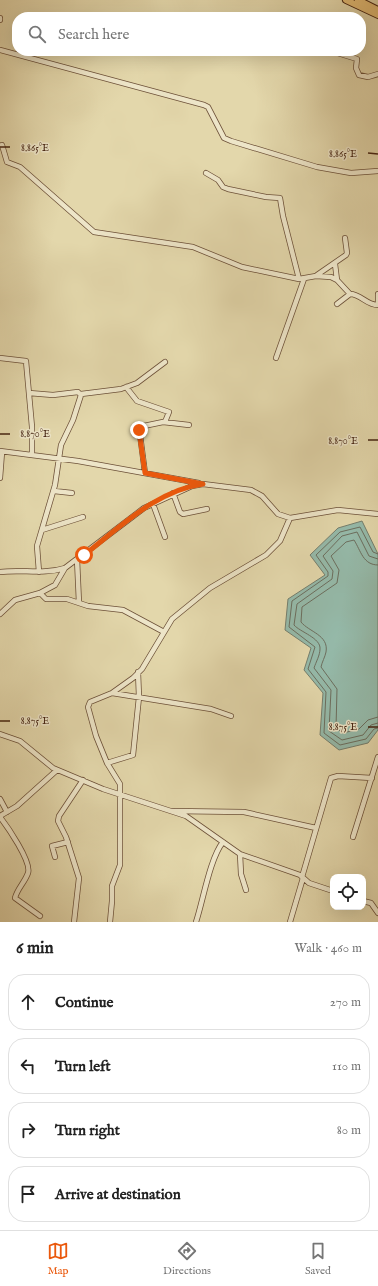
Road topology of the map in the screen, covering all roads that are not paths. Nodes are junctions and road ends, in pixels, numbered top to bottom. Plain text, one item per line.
1 (346, 0) edge
2 (358, 0) edge
3 (378, 10) edge
4 (378, 15) edge
5 (0, 50) edge
6 (12, 53) edge
7 (22, 56) edge
8 (347, 56) edge
9 (378, 74) edge
10 (2, 145) dead end
11 (378, 171) edge
12 (206, 172) dead end
13 (345, 238) dead end
14 (335, 264) junction
15 (316, 276) junction
16 (302, 279) junction
17 (337, 280) junction
18 (350, 294) junction
19 (378, 294) edge
20 (337, 304) dead end
21 (378, 305) edge
22 (0, 358) edge
23 (276, 358) dead end
24 (164, 362) dead end
25 (126, 387) junction
26 (29, 393) junction
27 (81, 394) junction
28 (165, 422) junction
29 (189, 424) dead end
30 (1, 451) edge
31 (32, 455) junction
32 (60, 459) junction
33 (145, 473) junction
34 (0, 478) edge
35 (203, 484) junction
36 (54, 491) junction
37 (72, 493) dead end
38 (173, 493) junction
39 (153, 504) junction
40 (207, 509) dead end
41 (378, 514) edge
42 (83, 517) dead end
43 (290, 518) junction
44 (42, 530) junction
45 (165, 537) dead end
46 (76, 559) junction
47 (65, 568) junction
48 (0, 572) edge
49 (39, 572) junction
50 (40, 593) junction
51 (79, 603) junction
52 (0, 614) edge
53 (164, 632) junction
54 (138, 672) junction
55 (112, 693) junction
56 (139, 696) junction
57 (231, 716) dead end
58 (0, 734) edge
59 (378, 756) edge
60 (107, 763) junction
61 (58, 770) junction
62 (372, 778) junction
63 (83, 780) junction
64 (120, 793) junction
65 (0, 799) edge
66 (170, 811) junction
67 (7, 812) junction
68 (0, 816) edge
69 (316, 828) junction
70 (353, 837) dead end
71 (68, 842) junction
72 (223, 842) junction
73 (240, 854) junction
74 (55, 857) dead end
75 (303, 877) junction
76 (246, 890) dead end
77 (330, 890) edge
78 (366, 902) edge
79 (378, 913) edge
80 (40, 916) dead end
81 (74, 922) edge
82 (110, 922) edge
83 (196, 922) edge
84 (290, 922) edge

1 - 4 main road
2 - 3 main road
5 - 6 street
7 - 11 street
8 - 9 street
10 - 16 street
12 - 16 street
13 - 14 street
14 - 15 street
14 - 17 street
15 - 16 street
15 - 17 street
16 - 23 street
17 - 18 street
18 - 20 street
18 - 21 street
19 - 21 street
22 - 26 street
24 - 25 street
25 - 27 street
25 - 28 street
26 - 27 street
26 - 31 street
27 - 32 street
28 - 29 street
28 - 33 street
30 - 31 street
30 - 34 street
31 - 32 street
32 - 33 street
32 - 36 street
33 - 35 street
35 - 38 street
35 - 43 street
36 - 37 street
36 - 44 street
38 - 39 street
38 - 40 street
39 - 45 street
39 - 46 street
41 - 43 street
42 - 44 street
43 - 53 street
44 - 49 street
46 - 47 street
46 - 51 street
47 - 49 street
47 - 50 street
48 - 49 street
50 - 51 street
50 - 52 street
51 - 53 street
53 - 54 street
54 - 55 street
54 - 56 street
55 - 56 street
55 - 60 street
56 - 57 street
56 - 60 street
58 - 61 street
59 - 62 street
60 - 64 street
61 - 63 street
61 - 67 street
62 - 69 street
62 - 70 street
63 - 64 street
63 - 71 street
64 - 66 street
64 - 82 street
65 - 67 street
66 - 69 street
66 - 72 street
67 - 68 street
68 - 80 street
69 - 75 street
71 - 74 street
71 - 81 street
72 - 73 street
72 - 83 street
73 - 75 street
73 - 76 street
75 - 77 street
75 - 84 street
78 - 79 street

